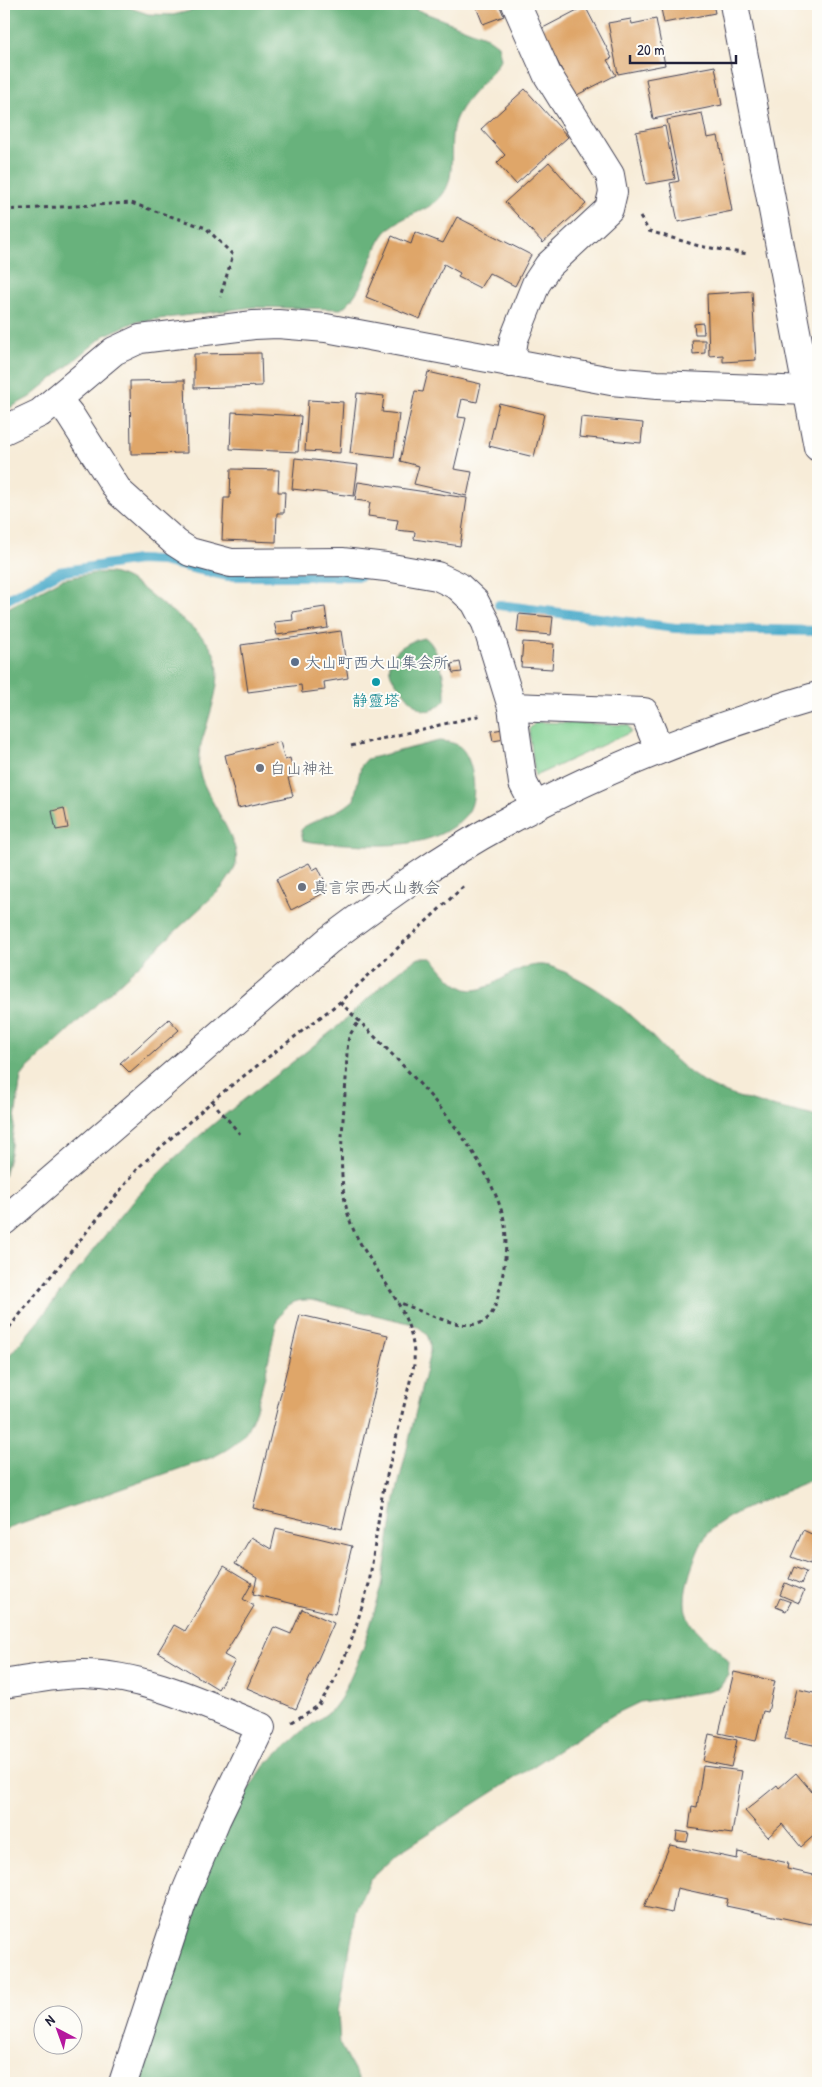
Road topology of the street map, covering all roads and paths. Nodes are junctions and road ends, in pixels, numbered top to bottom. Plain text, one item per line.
1 (142, 4) edge
2 (186, 4) edge
3 (516, 4) edge
4 (734, 4) edge
5 (613, 192) junction
6 (4, 210) edge
7 (781, 252) junction
8 (220, 299) dead end
9 (510, 362) junction
10 (813, 390) edge
11 (57, 399) junction
12 (4, 430) edge
13 (818, 447) edge
14 (818, 696) edge
15 (512, 707) junction
16 (450, 722) dead end
17 (351, 746) dead end
18 (659, 749) junction
19 (535, 806) junction
20 (471, 880) dead end
21 (340, 1002) junction
22 (359, 1021) junction
23 (212, 1101) junction
24 (240, 1134) dead end
25 (4, 1222) edge
26 (398, 1302) junction
27 (4, 1334) edge
28 (4, 1684) edge
29 (261, 1727) junction
30 (123, 2083) edge

1 - 2 path
3 - 5 street
4 - 7 street
5 - 7 path
5 - 9 street
6 - 8 path
7 - 10 street
9 - 10 street
9 - 11 street
10 - 13 street
11 - 12 street
11 - 15 street
14 - 18 street
15 - 18 street
15 - 19 street
16 - 17 path
18 - 19 street
19 - 25 street
20 - 21 path
21 - 22 path
21 - 23 path
22 - 26 path
22 - 26 path
23 - 24 path
23 - 27 path
26 - 29 path
28 - 29 street
29 - 30 street

